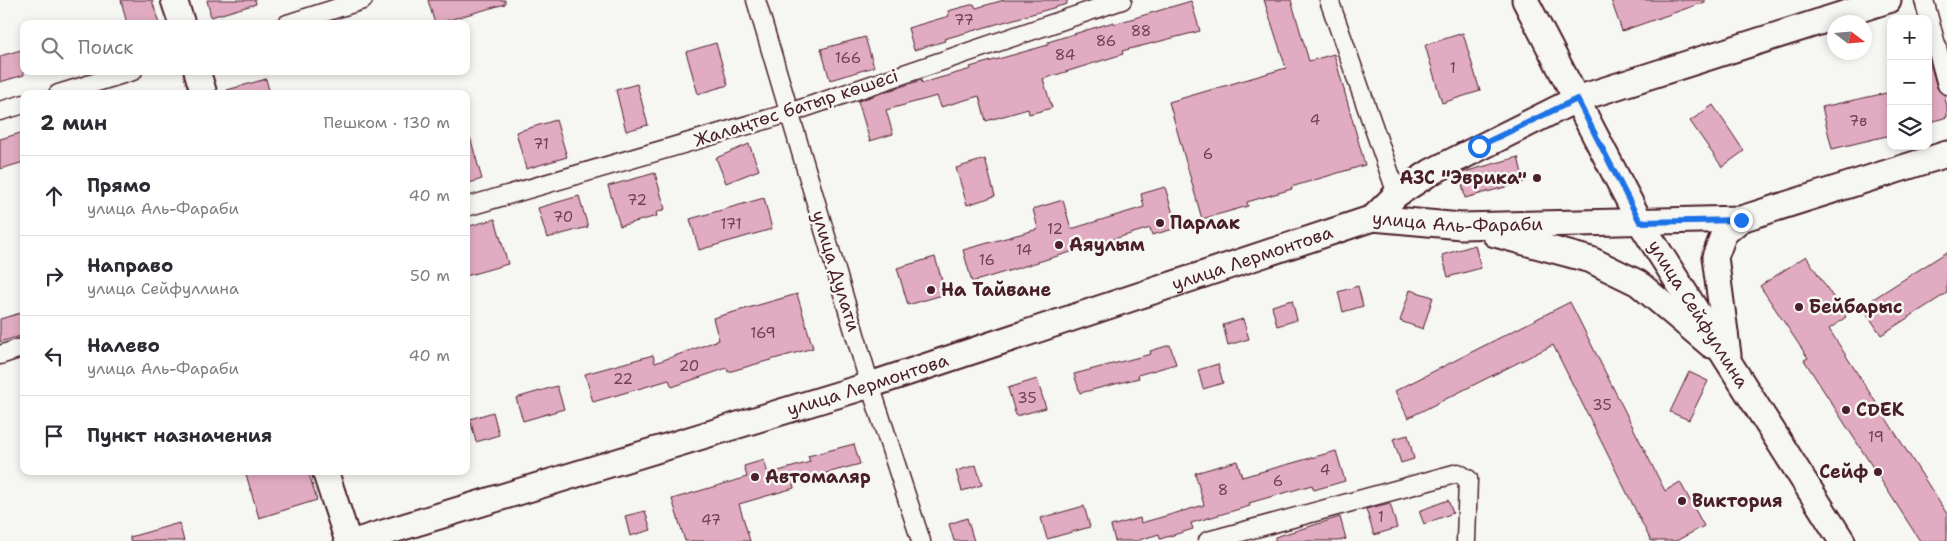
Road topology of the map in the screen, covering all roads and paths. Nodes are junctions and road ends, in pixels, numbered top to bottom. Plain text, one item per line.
1 (174, 0) edge
2 (363, 0) edge
3 (756, 0) edge
4 (1122, 0) edge
5 (1329, 0) edge
6 (1525, 0) edge
7 (1888, 0) edge
8 (1924, 0) edge
9 (181, 20) edge
10 (300, 20) edge
11 (120, 75) edge
12 (198, 75) edge
13 (1947, 85) edge
14 (71, 90) edge
15 (203, 90) edge
16 (1577, 99) junction
17 (20, 105) edge
18 (0, 111) edge
19 (789, 113) junction
20 (1947, 154) edge
21 (1397, 194) junction
22 (470, 206) edge
23 (1373, 218) junction
24 (1741, 220) junction
25 (1640, 222) junction
26 (1461, 226) junction
27 (20, 348) edge
28 (0, 355) edge
29 (1729, 360) junction
30 (870, 385) junction
31 (326, 475) edge
32 (348, 541) edge
33 (357, 541) edge
34 (921, 541) edge
35 (1208, 541) edge
36 (1466, 541) edge
37 (1842, 541) edge

1 - 9 main road
2 - 10 street
3 - 19 street, улица Дулати
4 - 19 street, Жалаңтөс батыр көшесі
5 - 21 street
6 - 16 main road, улица Сейфуллина
7 - 16 main road, улица Аль-Фараби
8 - 13 street
11 - 14 street
12 - 15 main road
16 - 21 main road, улица Аль-Фараби
16 - 25 main road, улица Сейфуллина
17 - 18 street
19 - 22 street, Жалаңтөс батыр көшесі
19 - 30 street, улица Дулати
20 - 24 main road, улица Аль-Фараби
21 - 23 main road, улица Аль-Фараби
23 - 26 main road, улица Аль-Фараби
23 - 30 main road, улица Лермонтова
24 - 25 main road, улица Аль-Фараби
24 - 29 main road
25 - 26 main road, улица Аль-Фараби
25 - 29 main road, улица Сейфуллина
26 - 29 main road
27 - 28 street
29 - 37 main road, улица Сейфуллина
30 - 33 main road, улица Лермонтова
30 - 34 street, улица Дулати
31 - 32 main road
35 - 36 street

